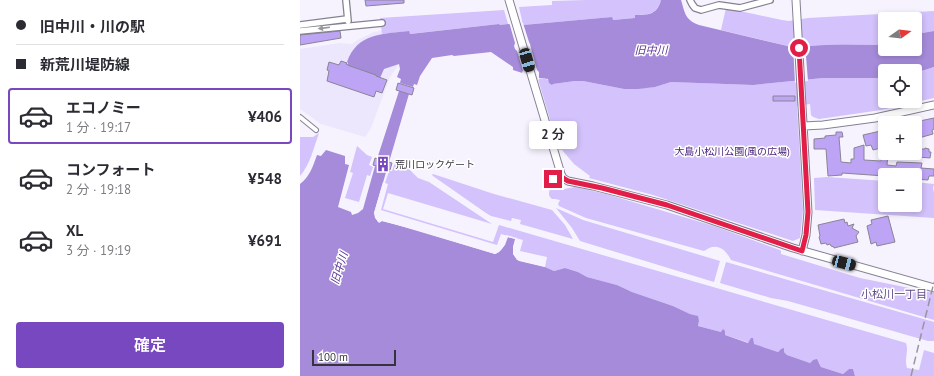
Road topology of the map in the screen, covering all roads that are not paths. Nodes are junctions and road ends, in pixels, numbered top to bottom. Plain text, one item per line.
1 (346, 0) edge
2 (509, 0) edge
3 (690, 0) edge
4 (770, 0) edge
5 (796, 0) edge
6 (347, 19) junction
7 (382, 23) dead end
8 (300, 25) edge
9 (348, 25) junction
10 (300, 31) edge
11 (934, 105) edge
12 (300, 117) edge
13 (804, 126) junction
14 (316, 130) dead end
15 (560, 174) junction
16 (548, 186) dead end
17 (802, 251) junction
18 (934, 288) edge

1 - 6 street
2 - 15 street
3 - 4 street
5 - 13 street
6 - 8 street
6 - 9 street
7 - 9 street
9 -> 10 street
11 - 13 street
12 - 14 street
13 - 17 street
15 - 16 lane
15 - 17 street
17 - 18 street

